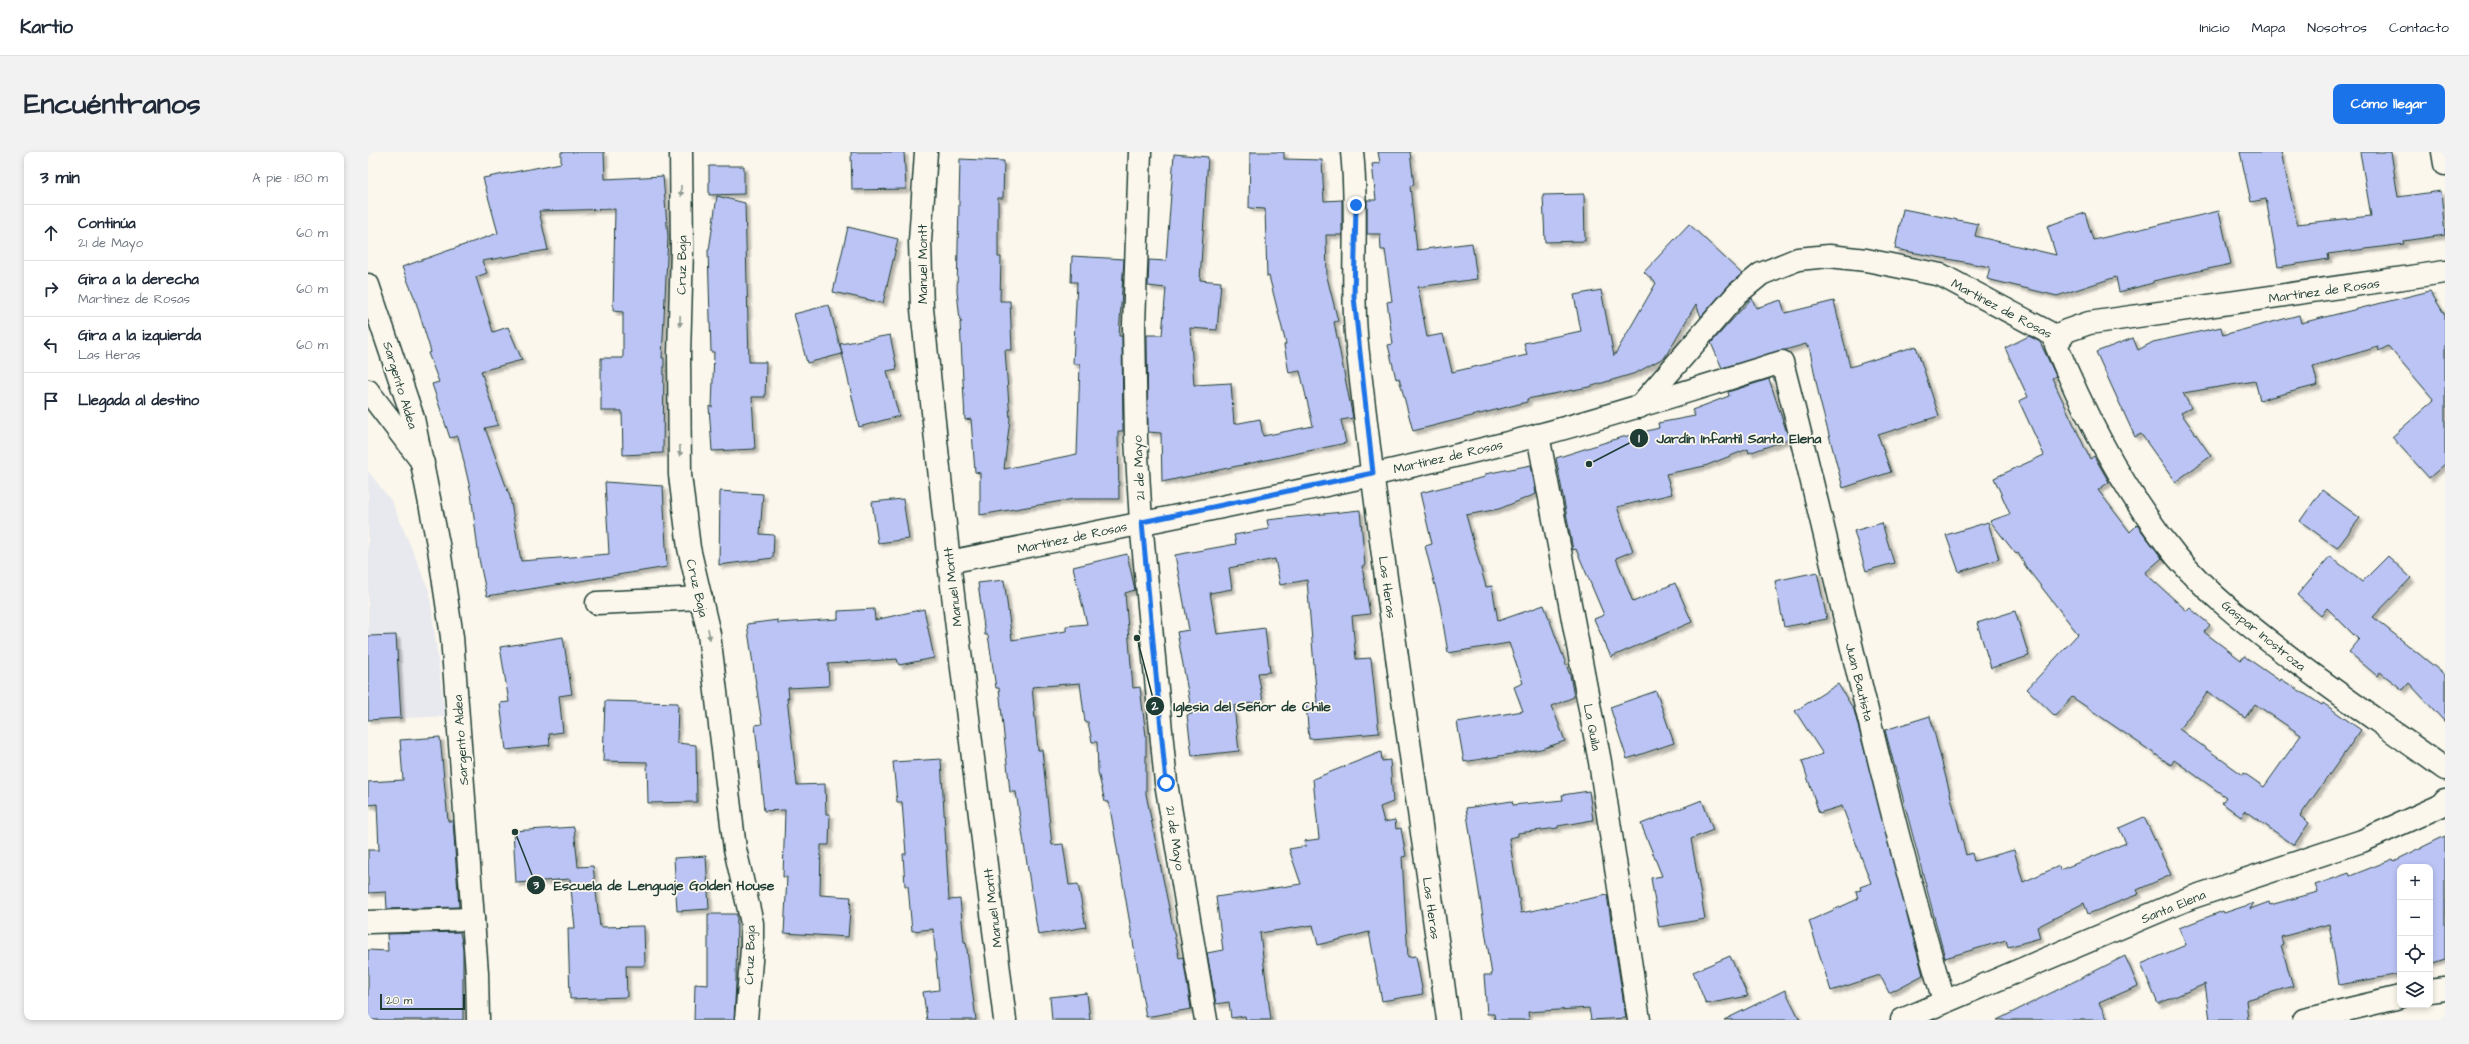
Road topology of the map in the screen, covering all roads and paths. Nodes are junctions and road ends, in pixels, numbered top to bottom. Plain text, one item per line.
1 (681, 152) edge
2 (926, 152) edge
3 (1140, 152) edge
4 (1352, 152) edge
5 (2443, 152) edge
6 (2445, 164) edge
7 (2445, 272) edge
8 (368, 285) edge
9 (2059, 338) junction
10 (1782, 362) joint
11 (368, 391) edge
12 (1639, 407) junction
13 (1538, 435) junction
14 (423, 463) junction
15 (1373, 473) junction
16 (1142, 522) junction
17 (949, 562) junction
18 (701, 598) junction
19 (597, 603) dead end
20 (2445, 769) edge
21 (2445, 800) edge
22 (472, 919) junction
23 (368, 922) edge
24 (2445, 989) edge
25 (2433, 991) edge
26 (2397, 998) edge
27 (1944, 1001) junction
28 (478, 1020) edge
29 (746, 1020) edge
30 (1005, 1020) edge
31 (1206, 1020) edge
32 (1448, 1020) edge
33 (1639, 1020) edge
34 (1902, 1020) edge
35 (2304, 1020) edge

1 -> 18 street, Cruz Baja
2 - 17 street, Manuel Montt
3 - 16 street, 21 de Mayo
4 - 15 street, Las Heras
5 - 6 street
7 - 9 street, Martínez de Rosas
8 - 14 street, Sargento Aldea
9 - 12 street, Martínez de Rosas
9 - 20 street, Gaspar Inostroza
10 - 12 street, Martínez de Rosas
10 - 27 street, Juan Bautista
11 - 14 street, Sargento Aldea
12 - 13 street, Martínez de Rosas
13 - 15 street, Martínez de Rosas
13 - 33 street, La Quila
14 - 22 street, Sargento Aldea
15 - 16 street, Martínez de Rosas
15 - 32 street, Las Heras
16 - 17 street, Martínez de Rosas
16 - 31 street, 21 de Mayo
17 - 30 street, Manuel Montt
18 - 19 street
18 -> 29 street, Cruz Baja
21 - 27 street, Santa Elena
22 - 23 street
22 - 28 street, Sargento Aldea
24 - 25 street
26 - 35 street
27 - 34 street, Santa Elena

